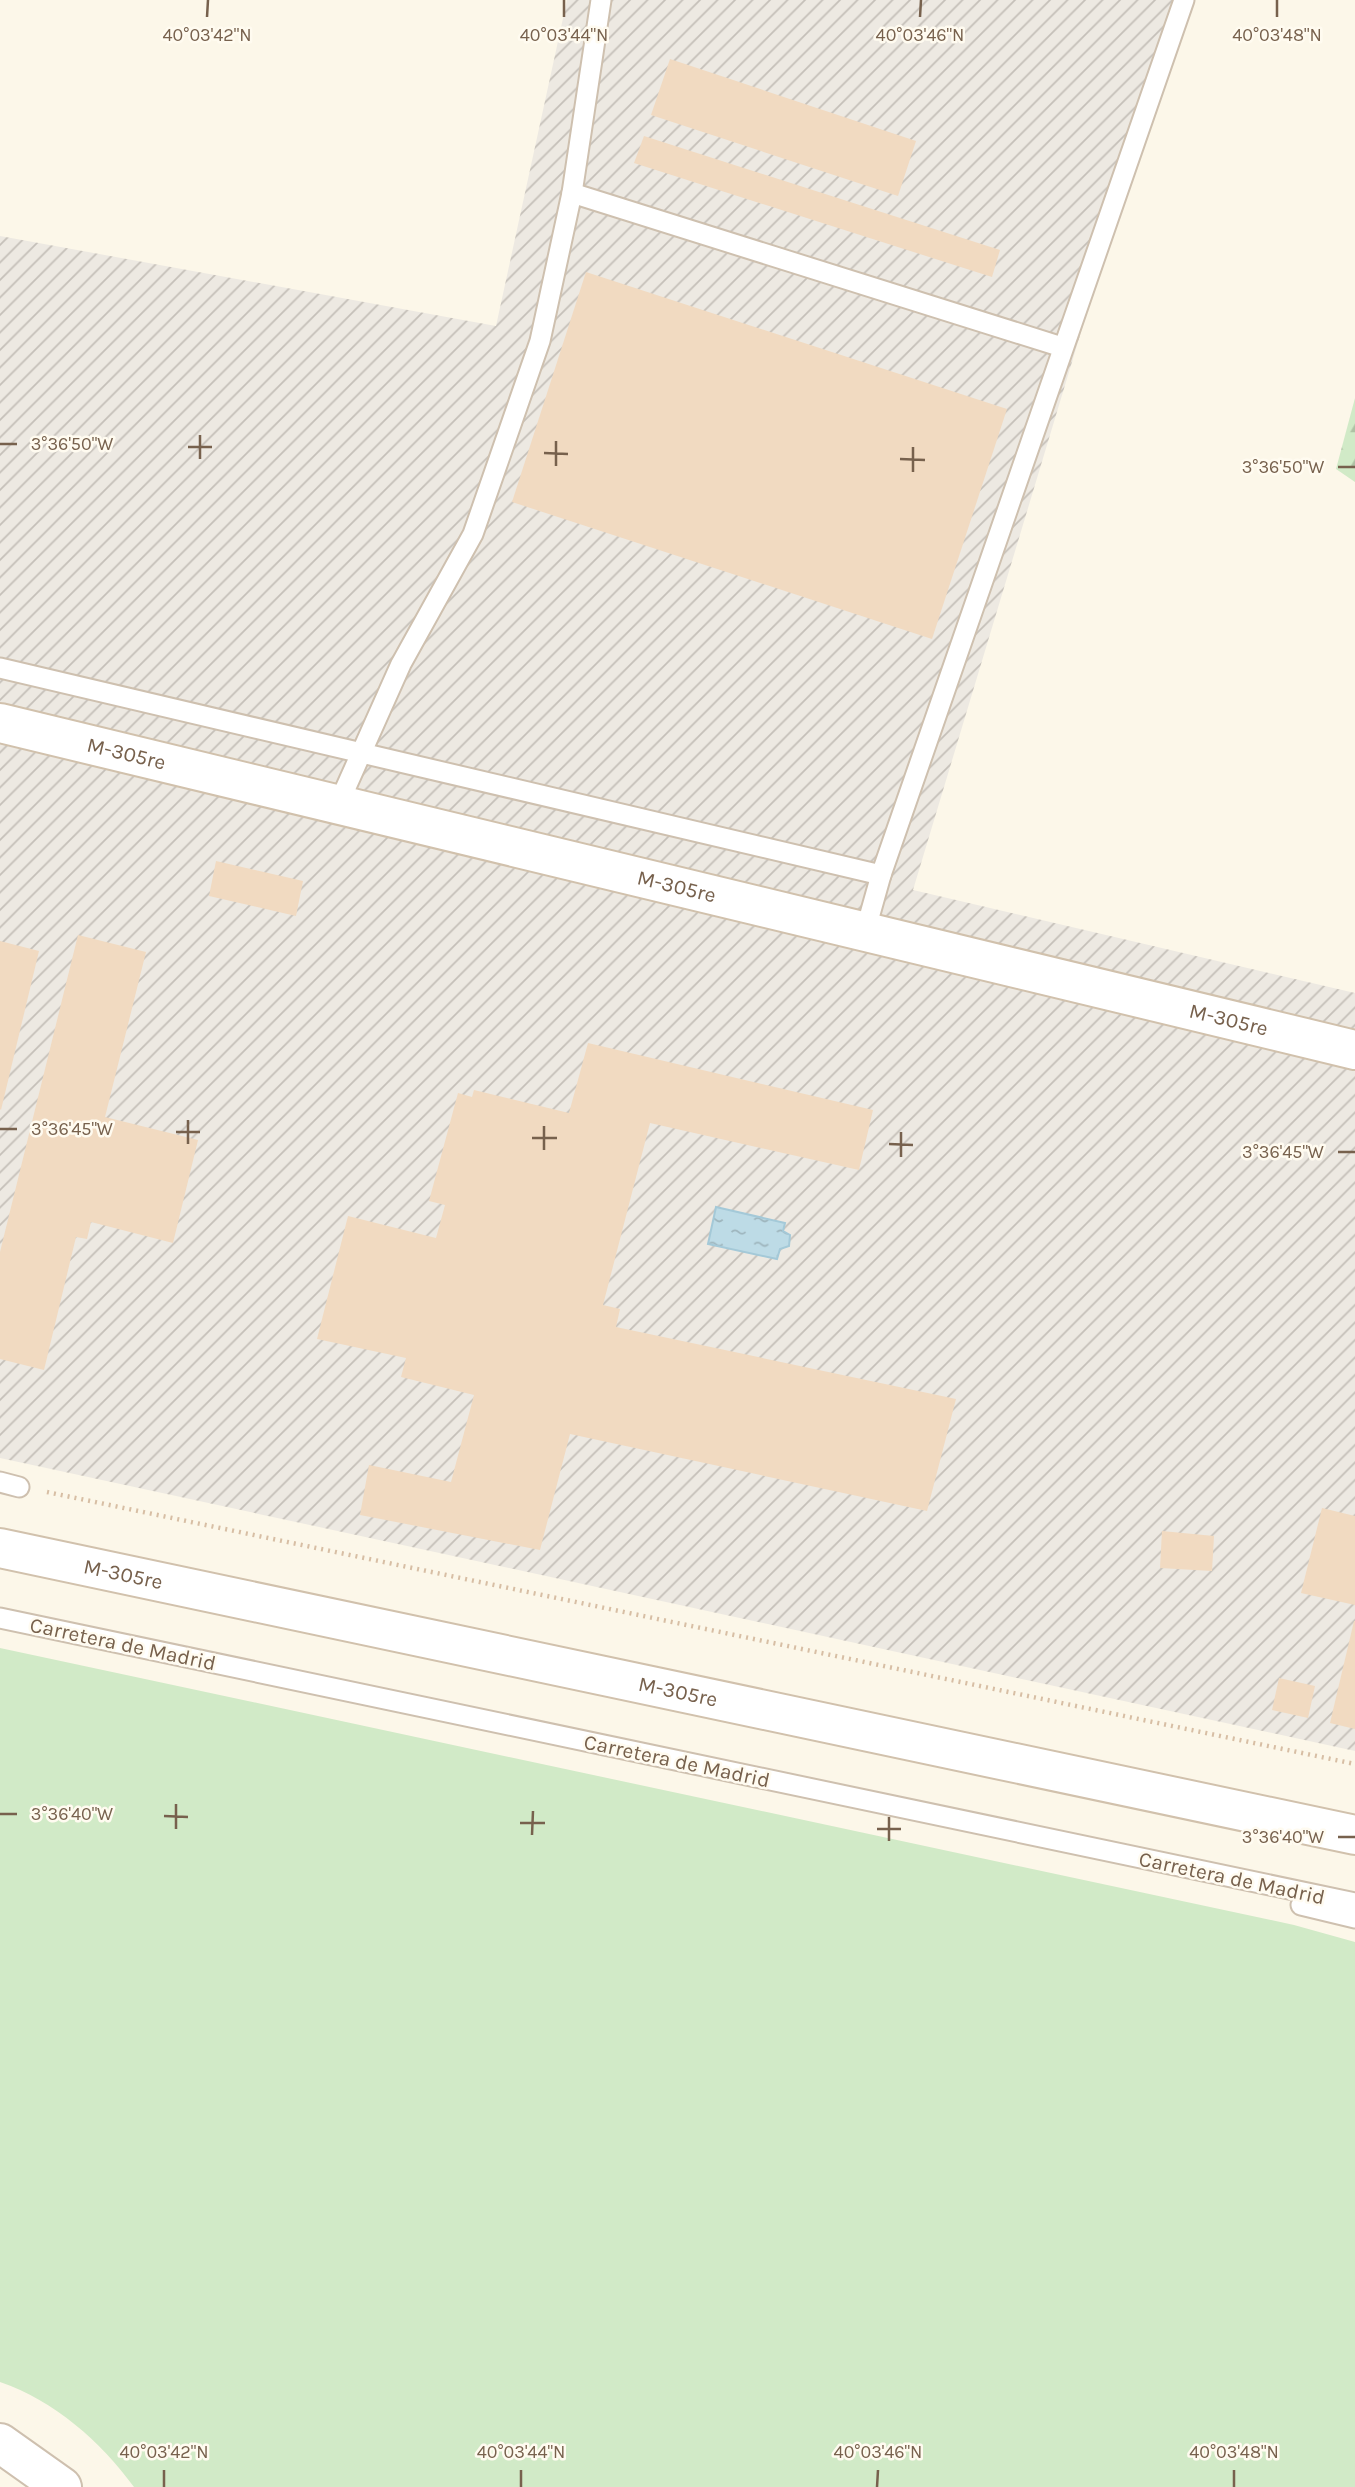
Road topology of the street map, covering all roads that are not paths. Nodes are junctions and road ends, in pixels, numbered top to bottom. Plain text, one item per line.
1 (601, 0) edge
2 (1184, 0) edge
3 (572, 193) junction
4 (1062, 347) junction
5 (0, 668) edge
6 (0, 723) edge
7 (361, 751) junction
8 (338, 805) junction
9 (881, 875) junction
10 (865, 932) junction
11 (1355, 1050) edge
12 (0, 1548) edge
13 (0, 1618) edge
14 (1355, 1835) edge
15 (1195, 1870) junction
16 (1355, 1903) edge
17 (1355, 1918) edge
18 (0, 2443) edge
19 (62, 2487) edge

1 - 3 lane
2 - 4 lane
3 - 4 lane
3 - 7 lane
4 - 9 lane
5 - 7 lane
6 - 8 main road, M-305re
7 - 8 lane
7 - 9 lane
8 - 10 main road, M-305re
9 - 10 lane
10 - 11 main road, M-305re
12 - 14 main road, M-305re
13 - 15 lane, Carretera de Madrid
15 - 16 lane, Carretera de Madrid
15 - 17 lane
18 - 19 main road

